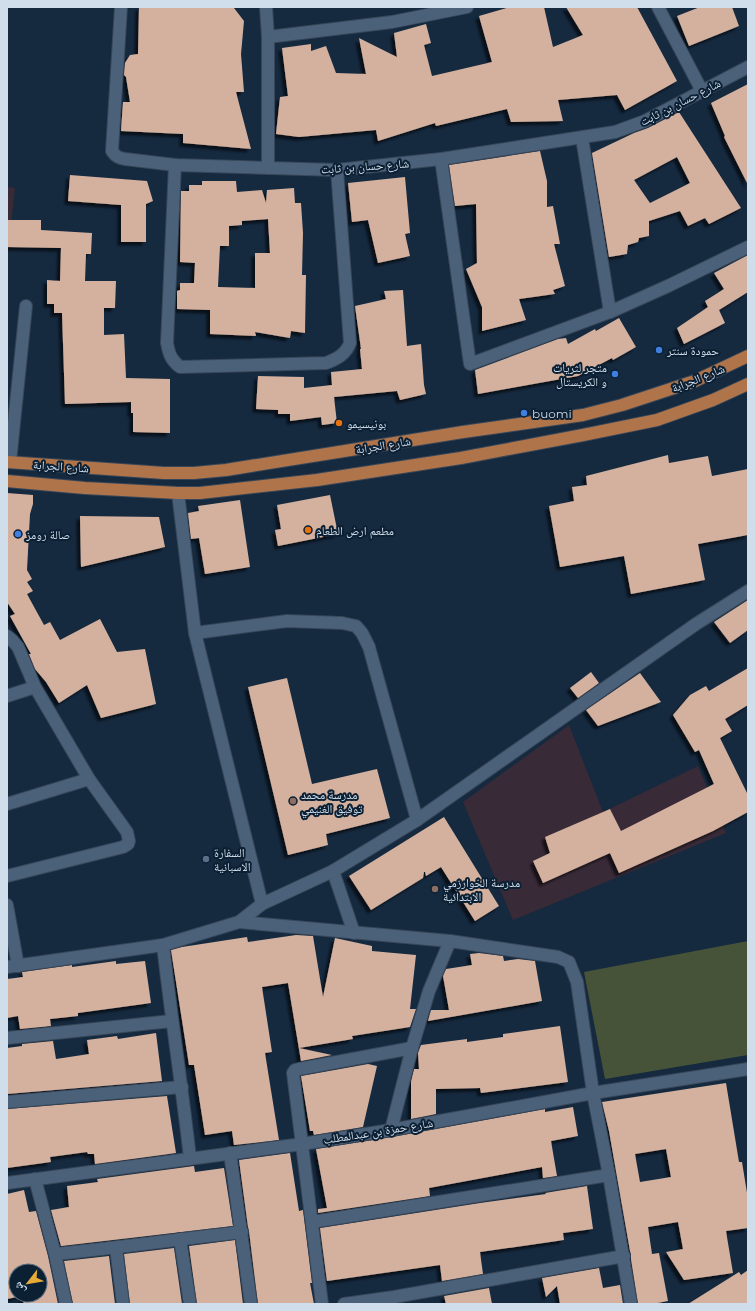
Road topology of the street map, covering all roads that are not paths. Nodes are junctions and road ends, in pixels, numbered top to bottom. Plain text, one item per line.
1 (121, 7) edge
2 (266, 7) edge
3 (467, 7) edge
4 (658, 7) edge
5 (268, 37) junction
6 (748, 67) edge
7 (702, 91) junction
8 (582, 138) junction
9 (441, 159) junction
10 (175, 165) junction
11 (268, 168) junction
12 (337, 170) junction
13 (748, 247) edge
14 (26, 306) dead end
15 (610, 312) junction
16 (748, 356) edge
17 (748, 384) edge
18 (9, 462) edge
19 (7, 481) edge
20 (178, 493) junction
21 (748, 592) edge
22 (195, 633) junction
23 (7, 636) edge
24 (35, 687) junction
25 (7, 696) edge
26 (89, 779) junction
27 (7, 804) edge
28 (417, 820) junction
29 (332, 871) junction
30 (7, 876) edge
31 (262, 904) junction
32 (7, 905) edge
33 (239, 922) junction
34 (354, 933) junction
35 (450, 941) junction
36 (163, 944) junction
37 (12, 966) edge
38 (172, 1022) junction
39 (7, 1038) edge
40 (412, 1048) junction
41 (748, 1069) edge
42 (182, 1087) junction
43 (593, 1093) junction
44 (7, 1102) edge
45 (391, 1130) junction
46 (302, 1144) junction
47 (230, 1153) junction
48 (190, 1158) junction
49 (609, 1175) junction
50 (35, 1179) junction
51 (7, 1182) edge
52 (312, 1222) junction
53 (242, 1232) junction
54 (180, 1239) junction
55 (116, 1248) junction
56 (55, 1254) junction
57 (624, 1256) junction
58 (396, 1300) edge
59 (66, 1304) edge
60 (123, 1304) edge
61 (190, 1304) edge
62 (251, 1304) edge
63 (322, 1304) edge
64 (344, 1304) edge
65 (631, 1304) edge

1 - 10 street, شارع حسان بن ثابت
2 - 5 street
3 - 5 street
4 - 7 street
5 - 11 street
6 - 7 street, شارع حسان بن ثابت
7 - 8 street, شارع حسان بن ثابت
8 - 9 street, شارع حسان بن ثابت
8 - 15 street
9 - 12 street, شارع حسان بن ثابت
9 - 15 street
10 - 11 street, شارع حسان بن ثابت
10 - 12 street
11 - 12 street, شارع حسان بن ثابت
13 - 15 street
14 - 18 street
16 - 18 main road, شارع الجرابة
17 - 20 main road, شارع الجرابة
19 - 20 main road, شارع الجرابة
20 - 22 street
21 - 28 street
22 - 28 street
22 - 31 street
23 - 24 street
24 - 25 street
24 - 26 street
26 - 27 street
26 - 30 street
28 - 29 street
29 - 31 street
29 - 34 street
31 - 33 street
32 - 37 street
33 - 34 street
33 - 36 street
34 - 35 street
35 - 40 street
35 - 43 street
36 - 37 street
36 - 38 street
38 - 39 street
38 - 42 street
40 - 45 street
40 - 46 street
41 - 43 street, شارع حمزة بن عبدالمطلب
42 - 44 street
42 - 48 street
43 - 45 street, شارع حمزة بن عبدالمطلب
43 - 49 street
45 - 46 street, شارع حمزة بن عبدالمطلب
46 - 47 street, شارع حمزة بن عبدالمطلب
46 - 52 street
47 - 48 street, شارع حمزة بن عبدالمطلب
47 - 53 street
48 - 50 street, شارع حمزة بن عبدالمطلب
49 - 52 street
49 - 57 street
50 - 51 street, شارع حمزة بن عبدالمطلب
50 - 56 street
52 - 63 street
53 - 54 street
53 - 62 street
54 - 55 street
54 - 61 street
55 - 56 street
55 - 60 street
56 - 59 street
57 - 58 street
57 - 65 street
58 - 64 street

